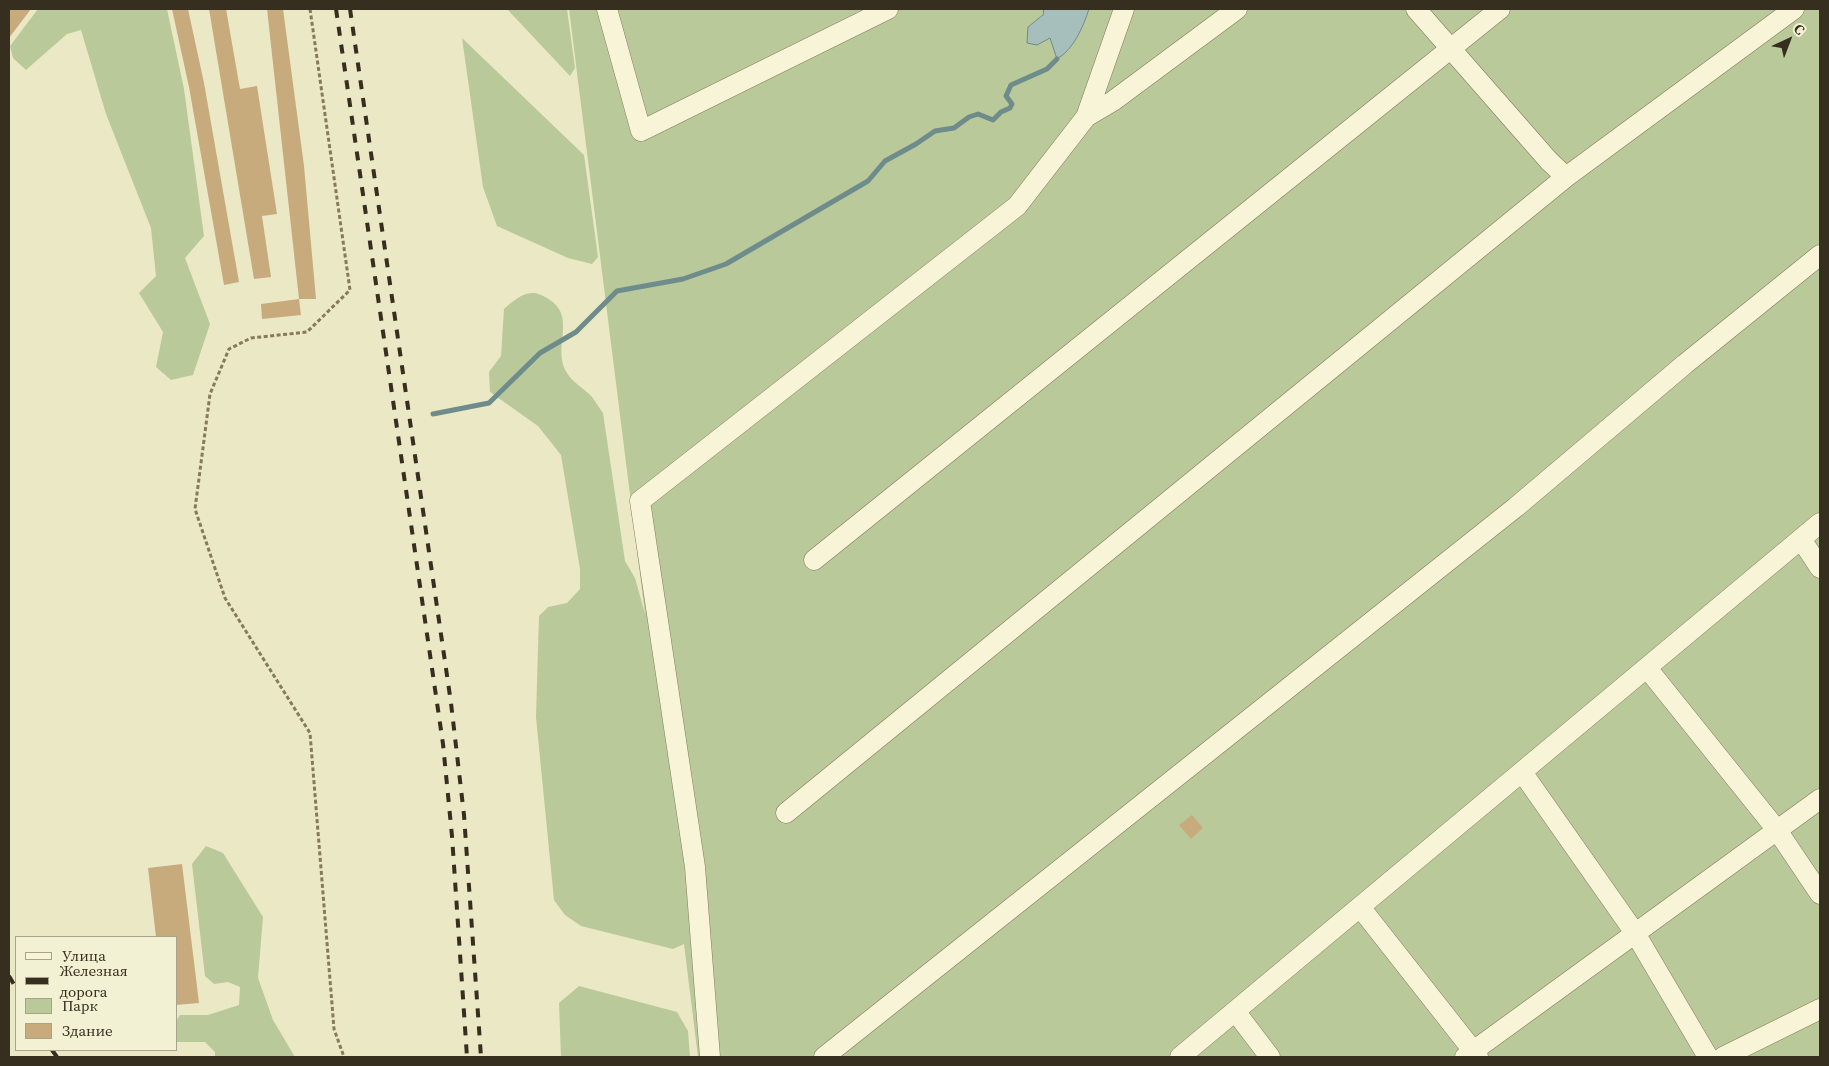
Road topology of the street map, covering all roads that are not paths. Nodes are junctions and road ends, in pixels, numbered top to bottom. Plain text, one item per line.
1 (607, 9) edge
2 (888, 9) edge
3 (1124, 9) edge
4 (1238, 9) edge
5 (1416, 9) edge
6 (1500, 9) edge
7 (1794, 9) edge
8 (1451, 49) junction
9 (1086, 117) junction
10 (1566, 177) junction
11 (1820, 255) edge
12 (1820, 523) edge
13 (1801, 539) junction
14 (814, 560) dead end
15 (1820, 568) edge
16 (1647, 668) junction
17 (1522, 772) junction
18 (1820, 799) edge
19 (786, 813) dead end
20 (1777, 830) junction
21 (1820, 894) edge
22 (1360, 907) junction
23 (1635, 934) junction
24 (1820, 1009) edge
25 (1235, 1011) junction
26 (1472, 1055) edge
27 (710, 1057) edge
28 (824, 1057) edge
29 (1180, 1057) edge
30 (1270, 1057) edge
31 (1708, 1057) edge
32 (1723, 1057) edge

1 - 2 lane
3 - 9 lane
4 - 9 lane
5 - 8 lane
6 - 8 lane
7 - 10 lane
8 - 10 lane
8 - 14 lane
9 - 27 lane
10 - 19 lane
11 - 28 lane
12 - 13 lane
13 - 15 lane
13 - 16 lane
16 - 17 lane
16 - 20 lane
17 - 22 lane
17 - 23 lane
18 - 20 lane
20 - 21 lane
20 - 23 lane
22 - 25 lane
22 - 26 lane
23 - 26 lane
23 - 31 lane
24 - 32 lane
25 - 29 lane
25 - 30 lane

